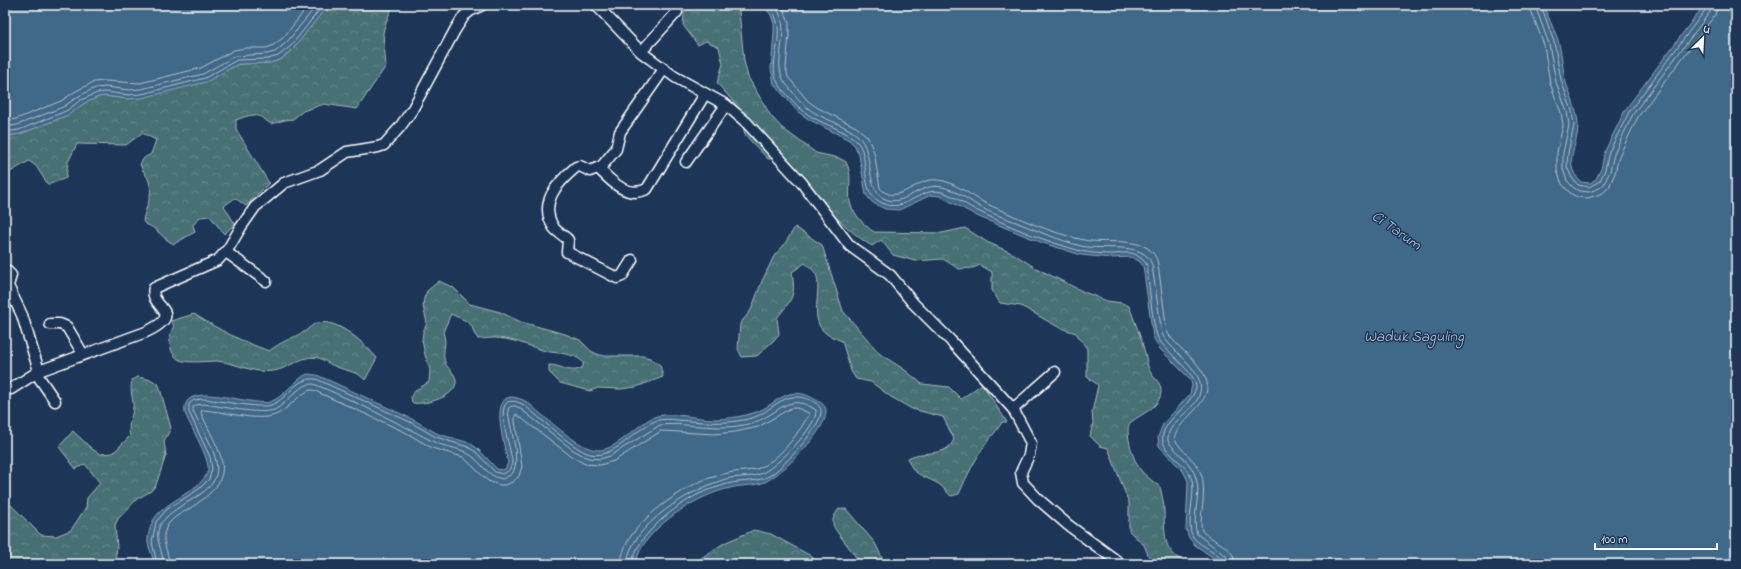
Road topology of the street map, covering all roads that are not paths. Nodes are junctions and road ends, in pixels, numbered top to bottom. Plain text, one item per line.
1 (482, 5) edge
2 (596, 5) edge
3 (677, 12) dead end
4 (641, 52) junction
5 (664, 69) junction
6 (705, 94) junction
7 (726, 105) junction
8 (686, 162) dead end
9 (598, 168) junction
10 (226, 252) junction
11 (632, 260) dead end
12 (5, 269) edge
13 (266, 281) dead end
14 (50, 324) dead end
15 (83, 354) junction
16 (37, 372) junction
17 (1055, 372) dead end
18 (11, 389) dead end
19 (55, 401) dead end
20 (1014, 408) junction
21 (1120, 564) edge

1 - 10 street
2 - 4 street
3 - 4 street
4 - 5 street
5 - 6 street
5 - 9 street
6 - 7 street
6 - 9 street
7 - 8 street
7 - 20 street
9 - 11 street
10 - 13 street
10 - 15 street
12 - 16 street
14 - 15 street
15 - 16 street
16 - 18 street
16 - 19 street
17 - 20 street
20 - 21 street

